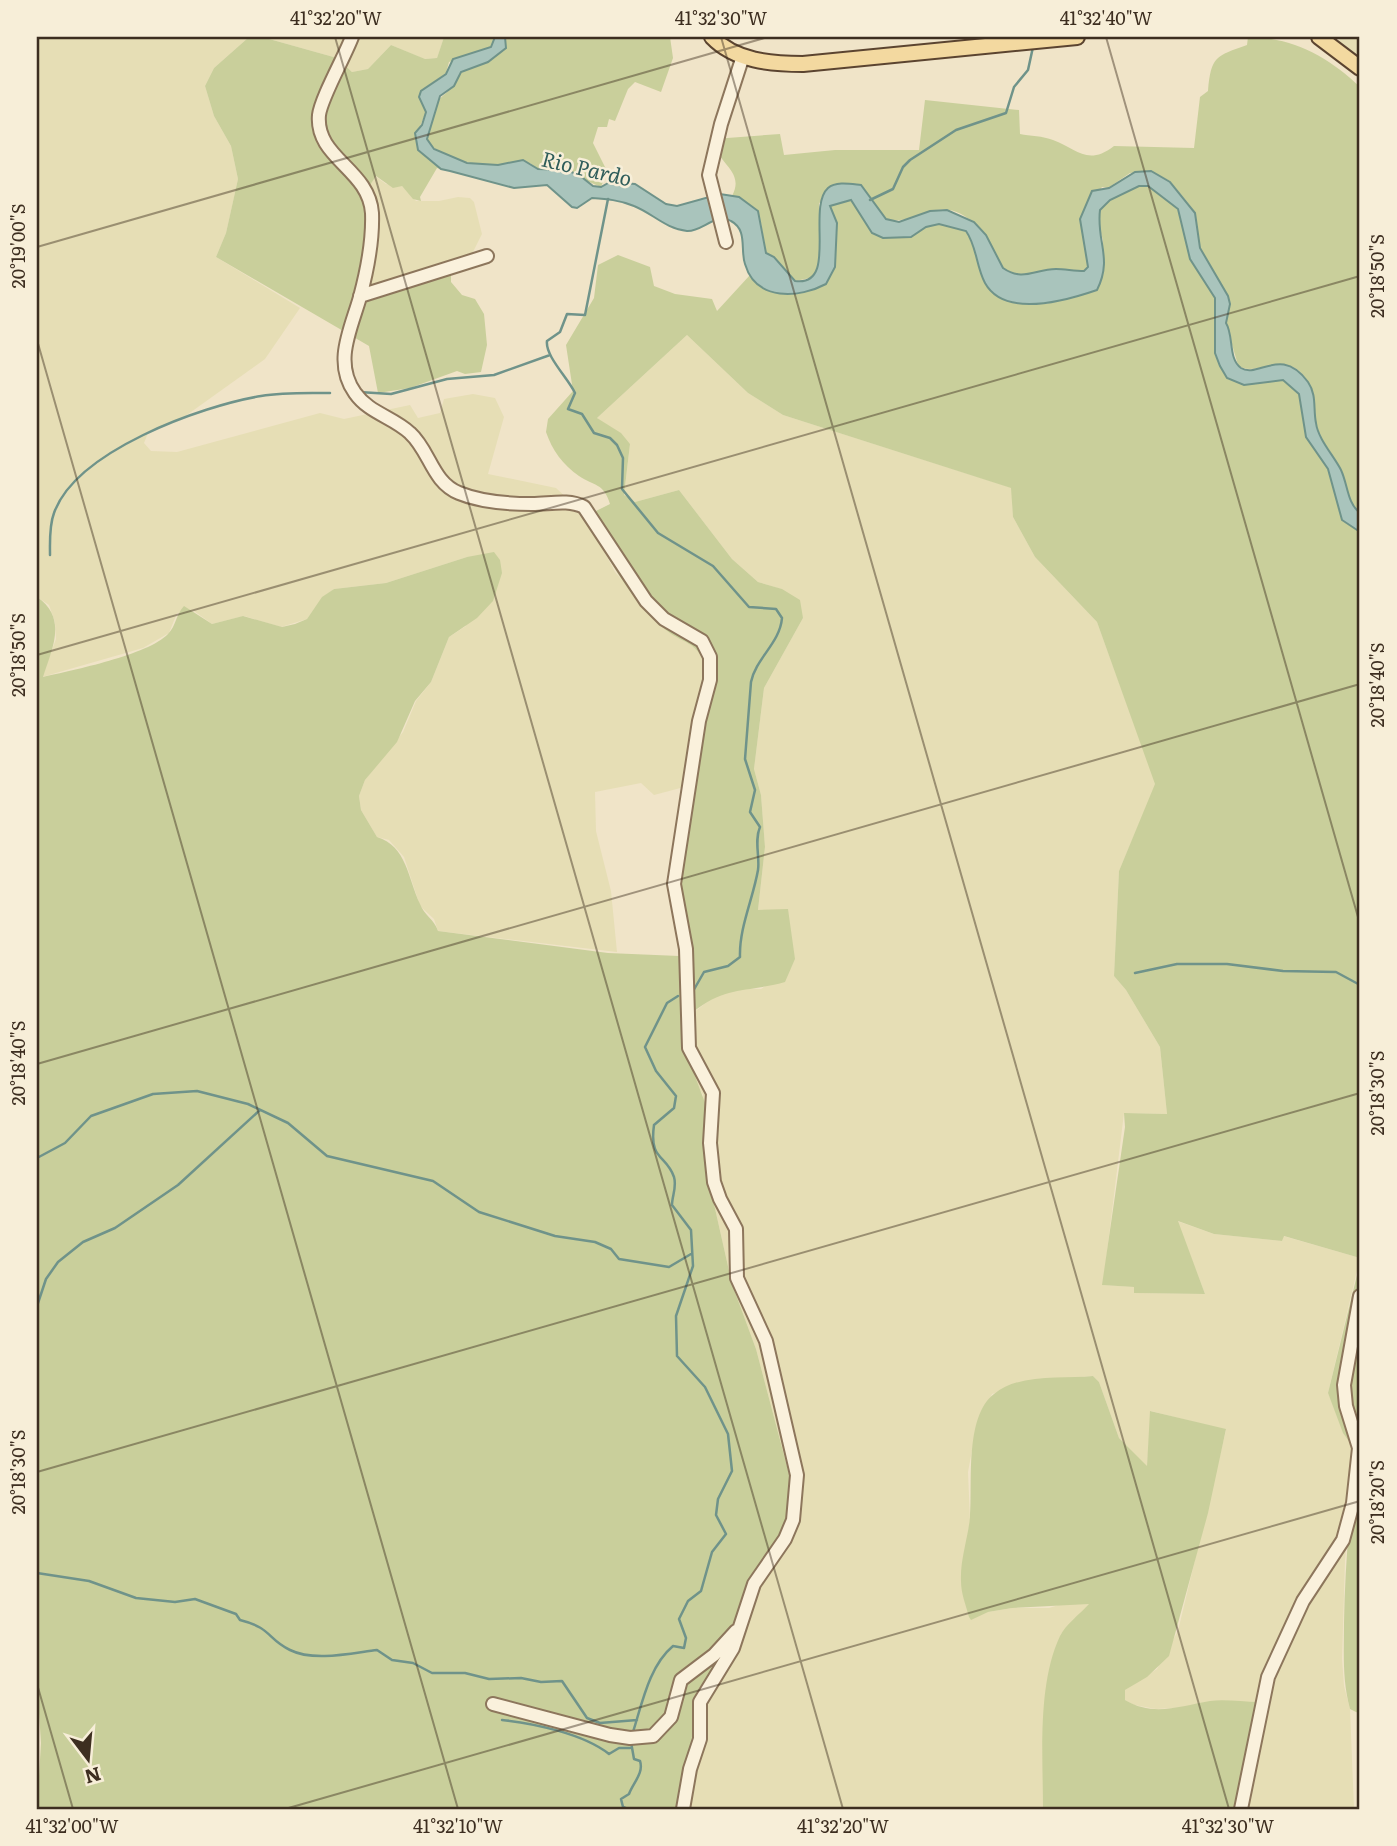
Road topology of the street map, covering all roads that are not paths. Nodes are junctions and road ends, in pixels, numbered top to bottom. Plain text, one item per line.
1 (352, 37) edge
2 (712, 37) edge
3 (1077, 37) edge
4 (1319, 37) edge
5 (743, 56) junction
6 (1360, 68) edge
7 (726, 242) dead end
8 (487, 256) dead end
9 (360, 296) junction
10 (1360, 1296) edge
11 (743, 1623) junction
12 (493, 1704) dead end
13 (683, 1809) edge
14 (1241, 1809) edge

1 - 9 street
2 - 5 main road
3 - 5 main road
4 - 6 main road
5 - 7 street
8 - 9 street
9 - 11 street
10 - 14 street
11 - 12 street
11 - 13 street

